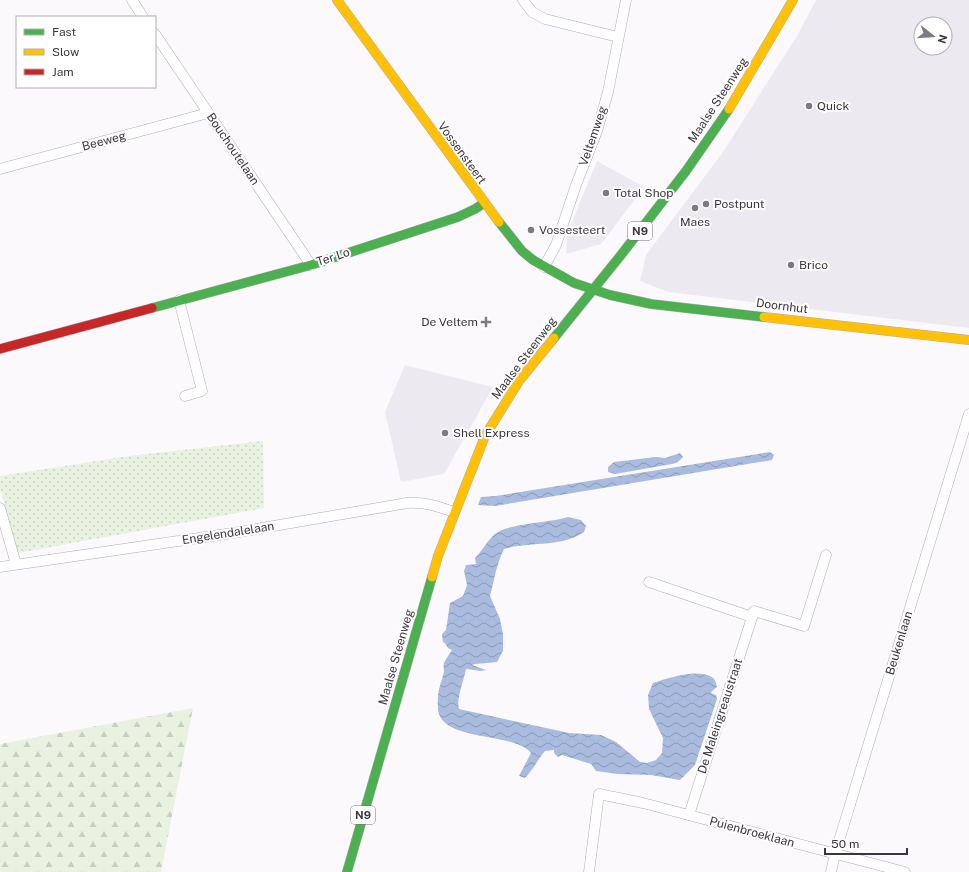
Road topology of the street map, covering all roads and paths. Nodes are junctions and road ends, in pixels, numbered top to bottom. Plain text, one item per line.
1 (132, 0) edge
2 (337, 0) edge
3 (523, 0) edge
4 (626, 0) edge
5 (793, 0) edge
6 (142, 16) edge
7 (156, 35) edge
8 (618, 38) junction
9 (208, 113) junction
10 (0, 168) edge
11 (484, 203) junction
12 (311, 264) junction
13 (544, 267) junction
14 (593, 290) junction
15 (179, 300) junction
16 (969, 340) edge
17 (0, 349) edge
18 (184, 396) dead end
19 (969, 414) edge
20 (0, 508) edge
21 (454, 512) junction
22 (826, 555) dead end
23 (16, 564) junction
24 (0, 567) edge
25 (649, 582) dead end
26 (752, 617) junction
27 (688, 815) junction
28 (835, 854) junction
29 (346, 872) edge
30 (589, 872) edge
31 (831, 872) edge
32 (904, 872) edge

1 - 6 street
2 - 11 street, Vossensteert
3 - 8 street
4 - 8 street, Veltemweg
5 - 14 street, Maalse Steenweg / N9
7 - 9 street, Bouchoutelaan
8 - 13 street, Veltemweg
9 - 10 street, Beeweg
9 - 12 street, Bouchoutelaan
11 - 12 street, Ter Lo
11 - 13 street, Vossensteert
12 - 15 street, Ter Lo
13 - 14 street, Vossensteert
14 - 16 street, Doornhut
14 - 21 street, Maalse Steenweg / N9
15 - 17 street, Ter Lo
15 - 18 street
19 - 28 street, Beukenlaan
20 - 23 street
21 - 23 street, Engelendalelaan
21 - 29 street, Maalse Steenweg / N9
22 - 26 street
23 - 24 street, Engelendalelaan
25 - 26 street
26 - 27 street, De Maleingreaustraat
27 - 28 street, Puienbroeklaan
27 - 30 street, Puienbroeklaan
28 - 31 street, Beukenlaan
28 - 32 street, Puienbroeklaan

